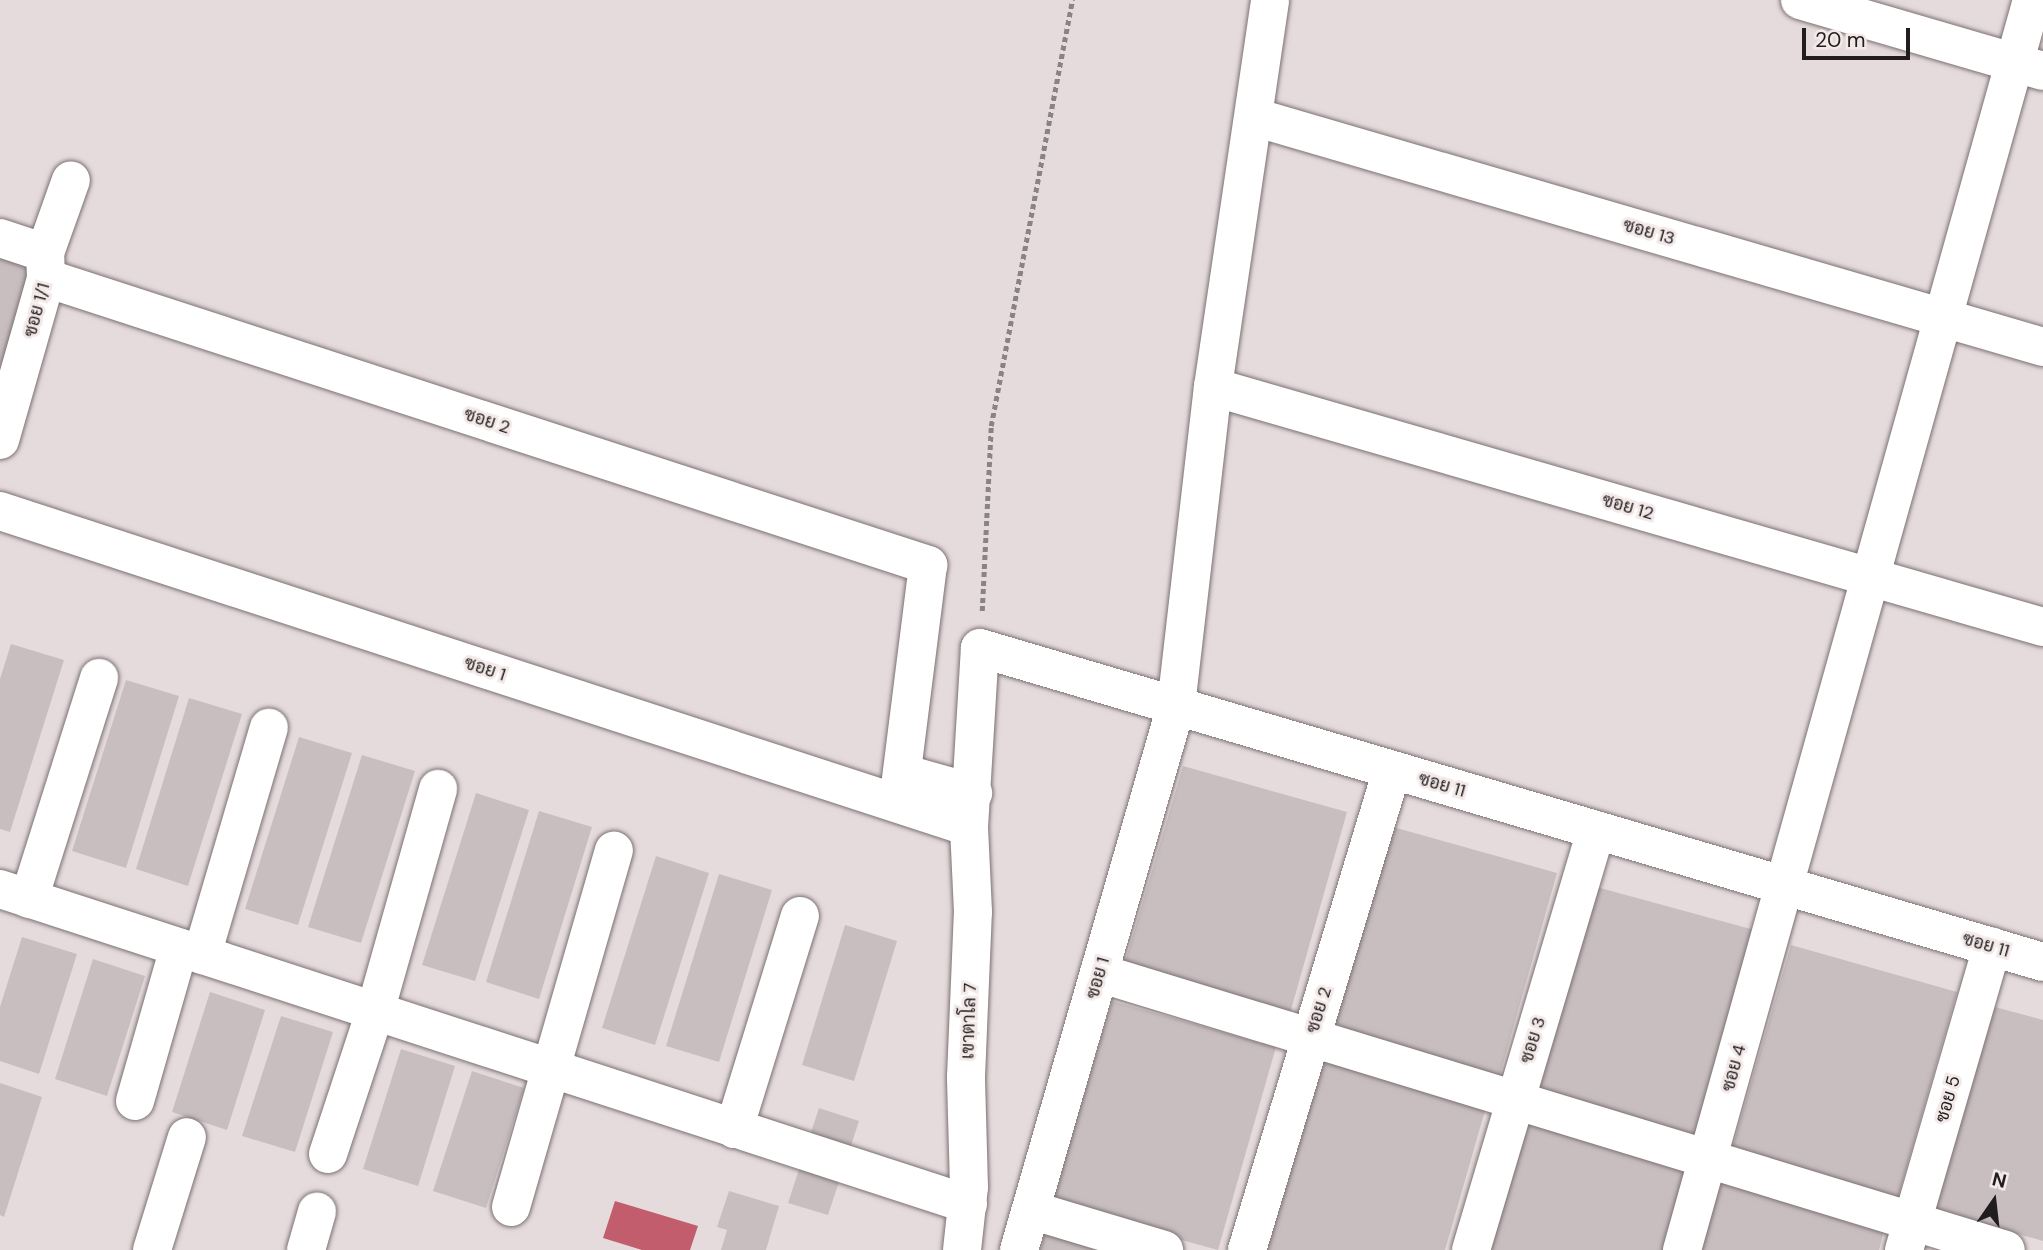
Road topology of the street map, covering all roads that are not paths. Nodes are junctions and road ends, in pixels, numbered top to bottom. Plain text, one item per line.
1 (1270, 0) edge
2 (1800, 0) edge
3 (2032, 0) edge
4 (2029, 67) edge
5 (1254, 117) junction
6 (71, 180) dead end
7 (0, 238) edge
8 (46, 266) junction
9 (1942, 317) junction
10 (2043, 347) edge
11 (1213, 387) junction
12 (0, 440) edge
13 (0, 511) edge
14 (1867, 576) junction
15 (2043, 627) edge
16 (99, 678) dead end
17 (1176, 706) junction
18 (269, 728) dead end
19 (1392, 770) junction
20 (900, 788) junction
21 (438, 789) dead end
22 (971, 810) junction
23 (1596, 830) junction
24 (614, 851) dead end
25 (1784, 886) junction
26 (8, 896) edge
27 (800, 916) dead end
28 (1992, 947) junction
29 (191, 952) junction
30 (2043, 962) edge
31 (1099, 973) junction
32 (375, 1012) junction
33 (1311, 1037) junction
34 (551, 1069) junction
35 (1516, 1100) junction
36 (135, 1101) dead end
37 (734, 1129) junction
38 (187, 1137) dead end
39 (328, 1154) dead end
40 (1709, 1159) junction
41 (968, 1204) junction
42 (511, 1207) dead end
43 (1031, 1210) junction
44 (317, 1212) dead end
45 (1908, 1236) edge
46 (152, 1250) edge
47 (306, 1250) edge
48 (962, 1250) edge
49 (1019, 1250) edge
50 (1164, 1250) edge
51 (1247, 1250) edge
52 (1471, 1250) edge
53 (1682, 1250) edge
54 (2006, 1250) edge

1 - 5 street, ซอย 1
2 - 4 street
3 - 4 street, ซอย 4
4 - 9 street, ซอย 4
5 - 9 street, ซอย 13
5 - 11 street, ซอย 1
6 - 8 street, ซอย 1/1
7 - 8 street, ซอย 2
8 - 12 street, ซอย 1/1
8 - 20 street, ซอย 2
9 - 10 street, ซอย 13
9 - 14 street, ซอย 4
11 - 14 street, ซอย 12
11 - 17 street, ซอย 1
13 - 20 street, ซอย 1
14 - 15 street, ซอย 12
14 - 25 street, ซอย 4
16 - 26 street
17 - 19 street, ซอย 11
17 - 22 street, ซอย 11
17 - 31 street, ซอย 1
18 - 29 street
19 - 23 street, ซอย 11
19 - 33 street, ซอย 2
20 - 22 street, ซอย 1
21 - 32 street
22 - 41 street, เขาตาโล 7
23 - 25 street, ซอย 11
23 - 35 street, ซอย 3
24 - 34 street
25 - 28 street, ซอย 11
25 - 40 street, ซอย 4
26 - 29 street
27 - 37 street
28 - 30 street, ซอย 11
28 - 45 street, ซอย 5
29 - 32 street
29 - 36 street
31 - 33 street
31 - 43 street, ซอย 1
32 - 34 street
32 - 39 street
33 - 35 street
33 - 51 street, ซอย 2
34 - 37 street
34 - 42 street
35 - 40 street
35 - 52 street, ซอย 3
37 - 41 street
38 - 46 street
40 - 45 street
40 - 53 street, ซอย 4
41 - 48 street, เขาตาโล 7
43 - 49 street, ซอย 1
43 - 50 street
44 - 47 street
45 - 54 street

